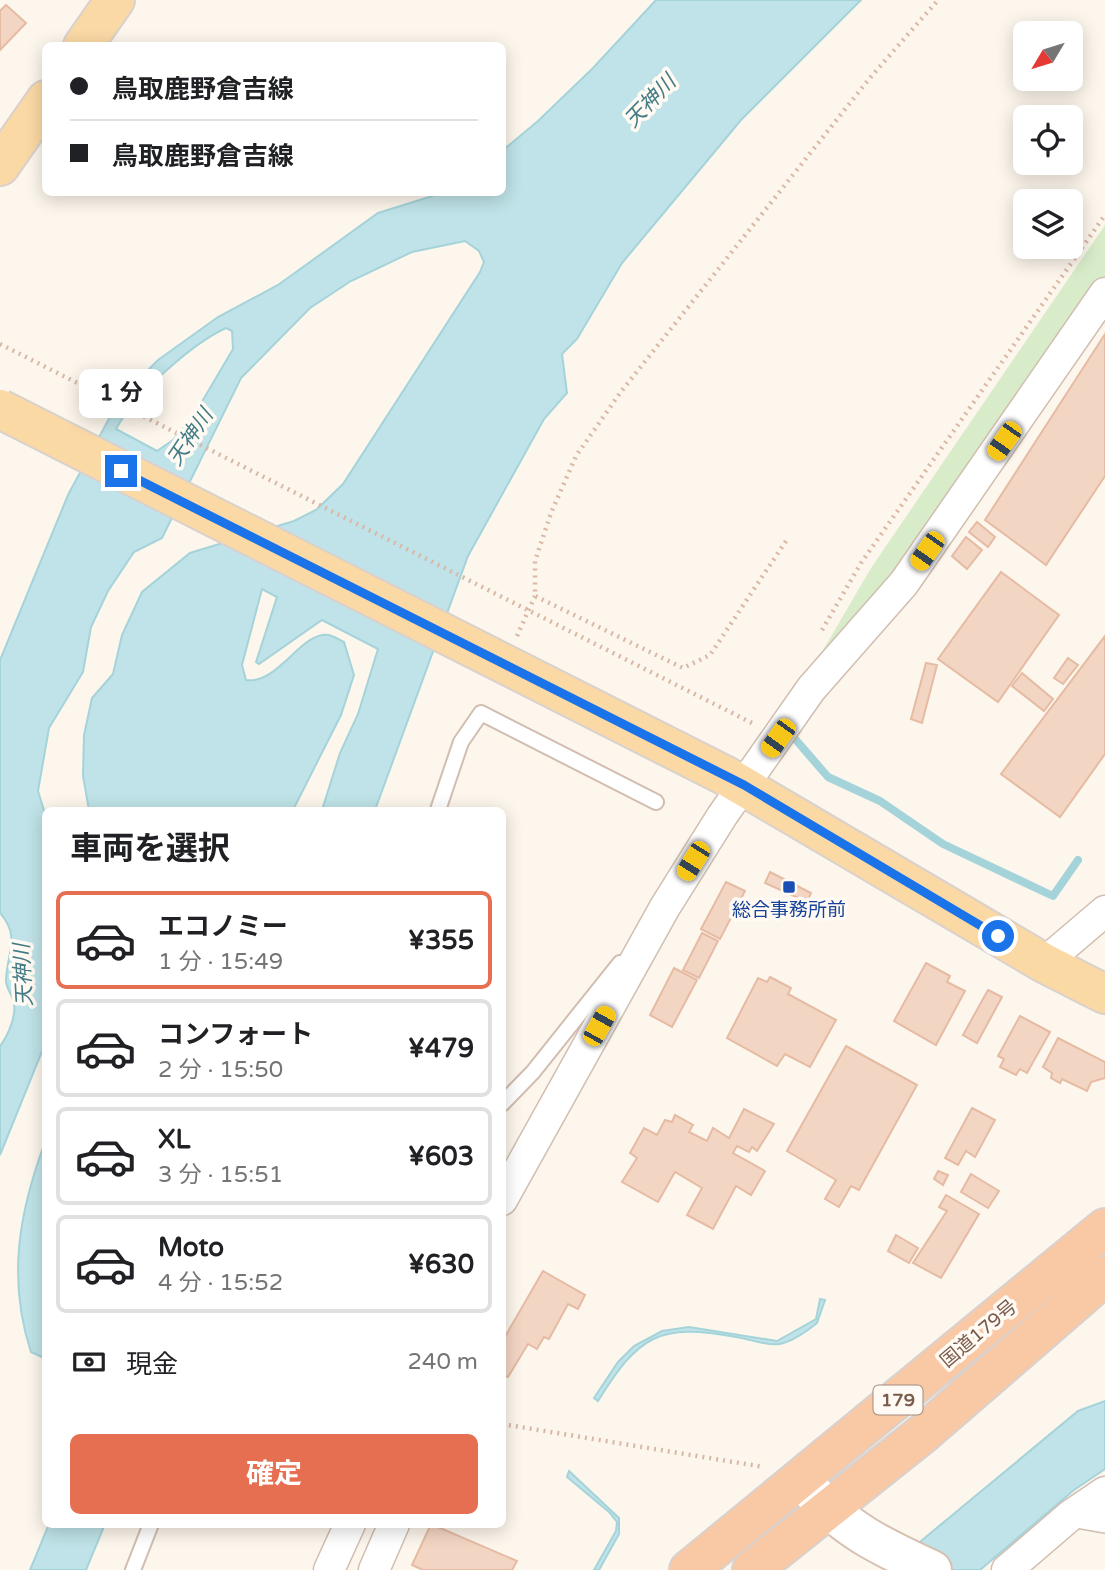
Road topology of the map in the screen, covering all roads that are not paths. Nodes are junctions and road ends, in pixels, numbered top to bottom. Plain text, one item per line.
1 (116, 0) edge
2 (86, 42) edge
3 (42, 106) edge
4 (0, 166) edge
5 (1105, 293) edge
6 (0, 409) edge
7 (735, 781) junction
8 (656, 802) dead end
9 (439, 807) edge
10 (665, 907) junction
11 (1105, 911) edge
12 (1044, 963) junction
13 (1105, 994) edge
14 (506, 1100) edge
15 (506, 1193) edge
16 (1105, 1228) edge
17 (1105, 1276) edge
18 (784, 1473) junction
19 (1105, 1492) edge
20 (826, 1509) junction
21 (1071, 1516) junction
22 (1105, 1521) edge
23 (149, 1528) edge
24 (348, 1528) edge
25 (392, 1528) edge
26 (132, 1570) edge
27 (330, 1570) edge
28 (374, 1570) edge
29 (689, 1570) edge
30 (752, 1570) edge
31 (932, 1570) edge
32 (1007, 1570) edge

1 - 2 main road
3 - 4 main road
5 - 7 street
6 - 7 main road, bridge
7 - 10 street
7 - 12 main road
8 - 9 lane
10 - 14 lane
10 - 15 street
11 - 12 street
12 - 13 main road
16 - 18 highway, 国道179号 / 179
17 - 20 highway, 国道179号 / 179
18 - 20 main road
18 - 29 highway, 国道179号 / 179
19 - 21 street
20 - 30 highway, 国道179号 / 179
20 - 31 main road
21 - 22 street
21 - 32 street
23 - 26 lane
24 - 27 street
25 - 28 street

